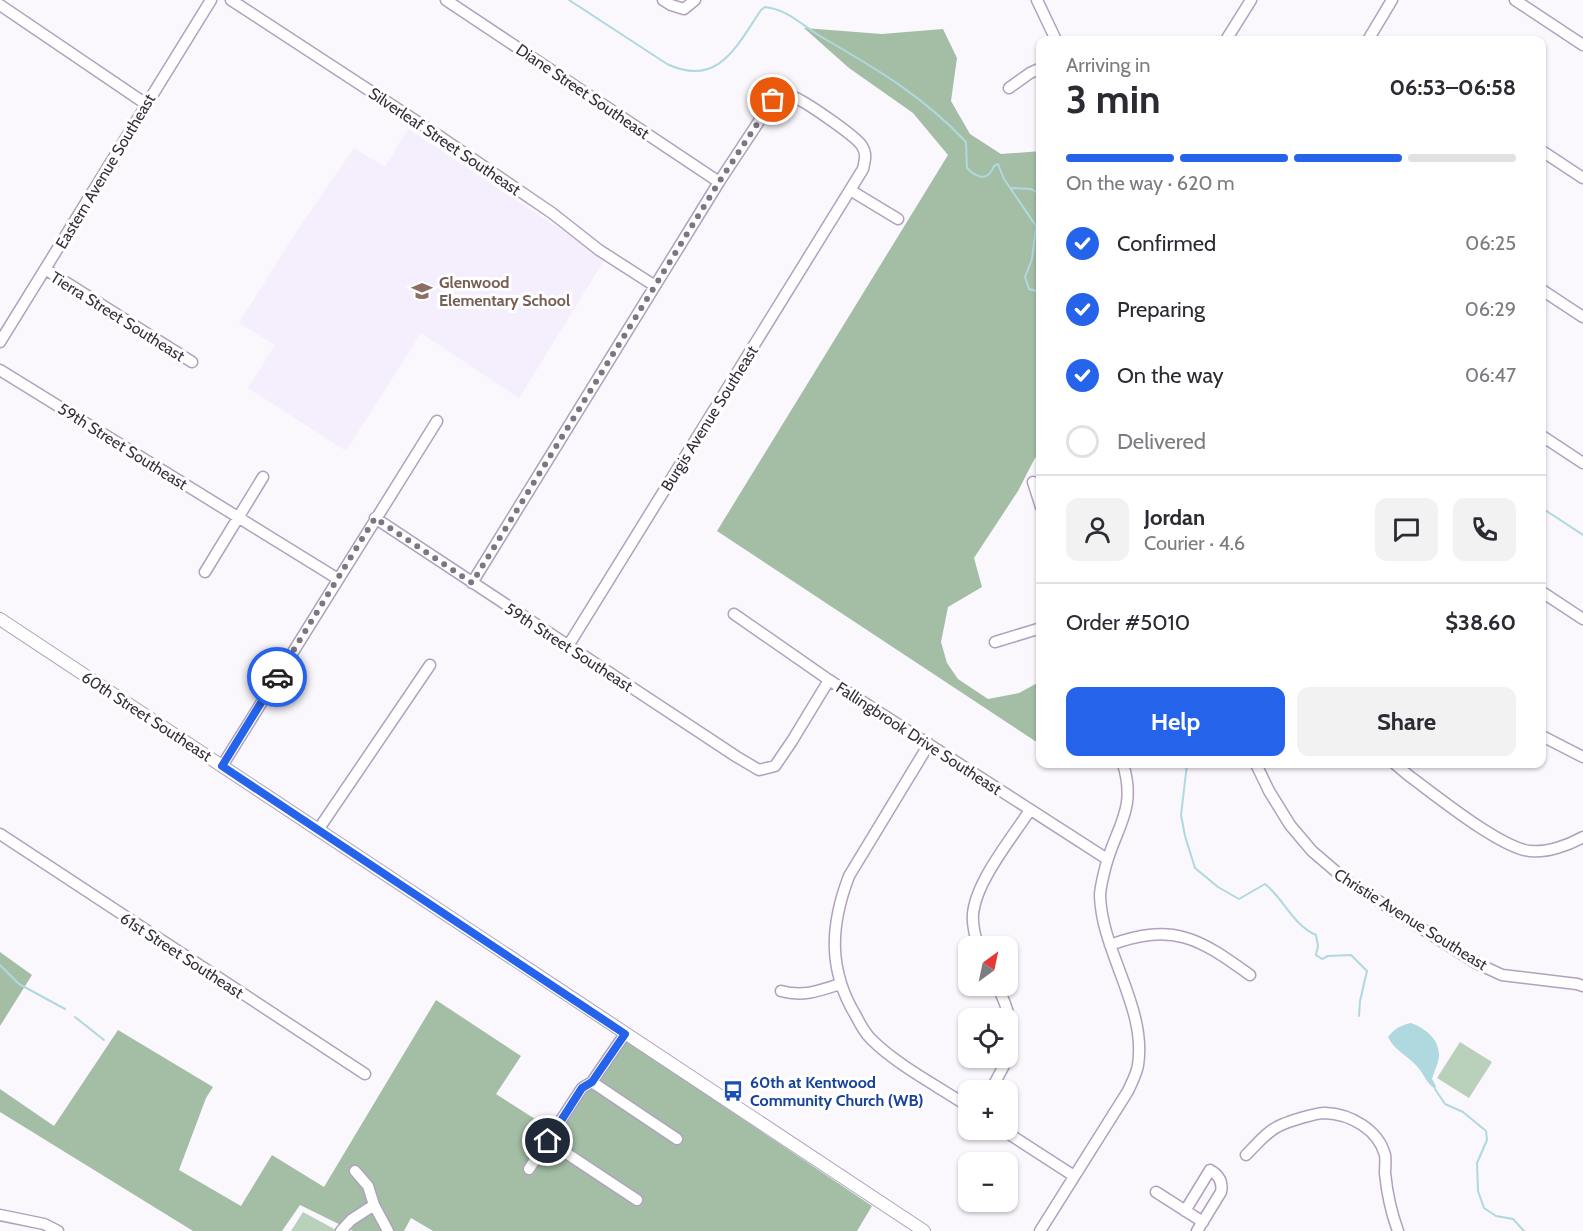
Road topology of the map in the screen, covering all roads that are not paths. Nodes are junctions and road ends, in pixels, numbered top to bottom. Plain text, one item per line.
1 (211, 0) edge
2 (231, 0) edge
3 (446, 0) edge
4 (663, 0) edge
5 (695, 0) edge
6 (1038, 0) edge
7 (1251, 0) edge
8 (1392, 0) edge
9 (1515, 0) edge
10 (0, 5) edge
11 (1054, 36) edge
12 (1228, 36) edge
13 (1373, 36) edge
14 (1583, 45) edge
15 (1036, 70) edge
16 (1009, 88) dead end
17 (146, 104) junction
18 (1546, 154) edge
19 (1583, 178) edge
20 (719, 182) junction
21 (850, 190) junction
22 (898, 219) dead end
23 (45, 269) junction
24 (655, 286) junction
25 (1546, 293) edge
26 (1583, 317) edge
27 (0, 342) edge
28 (192, 362) dead end
29 (0, 370) edge
30 (436, 421) dead end
31 (1546, 439) edge
32 (1583, 464) edge
33 (263, 477) dead end
34 (1033, 482) dead end
35 (1036, 491) edge
36 (239, 517) junction
37 (375, 518) junction
38 (205, 572) dead end
39 (338, 579) junction
40 (472, 583) junction
41 (1546, 595) edge
42 (734, 614) dead end
43 (1583, 619) edge
44 (0, 620) edge
45 (1036, 630) edge
46 (996, 642) dead end
47 (568, 646) junction
48 (430, 665) dead end
49 (829, 680) junction
50 (1546, 738) edge
51 (929, 744) junction
52 (1583, 757) edge
53 (222, 766) junction
54 (1124, 768) edge
55 (1258, 768) edge
56 (1400, 768) edge
57 (1029, 810) junction
58 (318, 830) junction
59 (0, 834) edge
60 (1583, 837) edge
61 (1107, 859) junction
62 (975, 936) edge
63 (1110, 945) junction
64 (1250, 975) dead end
65 (840, 984) junction
66 (1583, 986) edge
67 (781, 991) dead end
68 (625, 1034) junction
69 (365, 1074) dead end
70 (592, 1082) junction
71 (958, 1100) edge
72 (677, 1139) dead end
73 (1018, 1139) edge
74 (548, 1141) junction
75 (1246, 1155) dead end
76 (529, 1169) dead end
77 (355, 1171) dead end
78 (1074, 1176) junction
79 (1156, 1192) dead end
80 (637, 1200) dead end
81 (374, 1205) junction
82 (1185, 1211) junction
83 (0, 1215) edge
84 (1200, 1227) edge
85 (58, 1231) edge
86 (341, 1231) edge
87 (388, 1231) edge
88 (924, 1231) edge
89 (1040, 1231) edge
90 (1398, 1231) edge

1 - 17 street, Eastern Avenue Southeast
2 - 24 street, Silverleaf Street Southeast
3 - 20 street, Diane Street Southeast
4 - 5 street
6 - 11 street
7 - 12 street
8 - 13 street
9 - 14 street
10 - 17 street
15 - 16 street
17 - 23 street, Eastern Avenue Southeast
18 - 19 street
20 - 21 street, Burgis Avenue Southeast
20 - 24 street
21 - 22 street
21 - 47 street, Burgis Avenue Southeast
23 - 27 street, Eastern Avenue Southeast
23 - 28 street, Tierra Street Southeast
24 - 40 street
25 - 26 street
29 - 36 street, 59th Street Southeast
30 - 37 street
31 - 32 street
33 - 36 street
34 - 35 street
36 - 38 street
36 - 39 street, 59th Street Southeast
37 - 39 street
37 - 40 street, 59th Street Southeast
39 - 53 street
40 - 47 street, 59th Street Southeast
41 - 43 street
42 - 49 street, Fallingbrook Drive Southeast
44 - 53 main road, 60th Street Southeast
45 - 46 street
47 - 49 street, 59th Street Southeast
48 - 58 street
49 - 51 street, Fallingbrook Drive Southeast
50 - 52 street
51 - 57 street, Fallingbrook Drive Southeast
51 - 65 street
53 - 58 main road, 60th Street Southeast
54 - 61 street
55 - 66 street, Christie Avenue Southeast
56 - 60 street
57 - 61 street, Fallingbrook Drive Southeast
57 - 62 street
58 - 68 main road, 60th Street Southeast
59 - 69 street, 61st Street Southeast
61 - 63 street
63 - 64 street
63 - 78 street
65 - 67 street
65 - 71 street
68 - 70 street
68 - 88 main road, 60th Street Southeast
70 - 72 street
70 - 74 street
73 - 78 street
74 - 76 street
74 - 80 street
75 - 90 street
77 - 81 street
78 - 89 street
79 - 82 street
81 - 86 street
81 - 87 street
82 - 84 street
82 - 84 street
83 - 85 street

